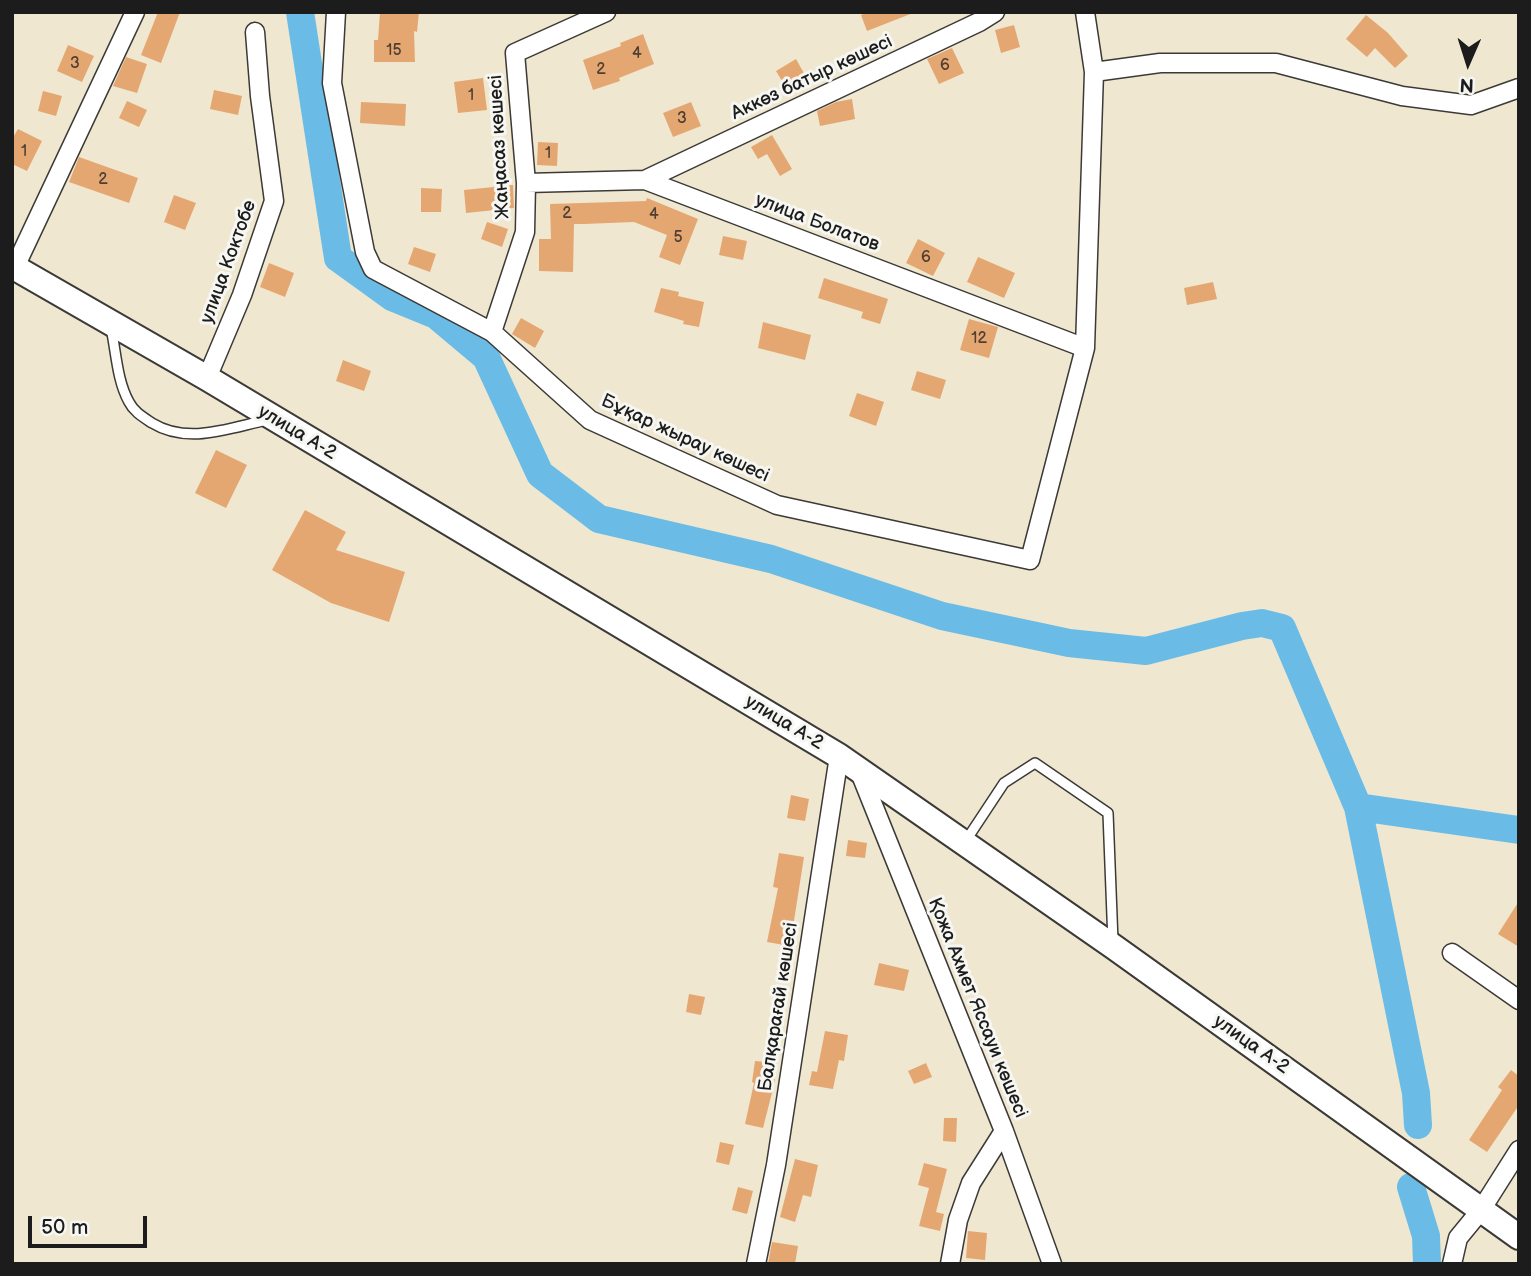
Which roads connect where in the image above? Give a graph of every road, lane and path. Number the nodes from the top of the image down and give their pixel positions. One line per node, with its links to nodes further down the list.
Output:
1 (135, 12): 11 (street)
2 (337, 12): 13 (street, Бұқар жырау көшесі)
3 (606, 12): 10 (street, Жаңасаз көшесі)
4 (996, 12): 9 (street, Аккөз батыр көшесі)
5 (1085, 12): 7 (street)
6 (256, 32): 15 (street, улица Коктобе)
7 (1094, 72): 8 (street); 14 (street)
8 (1519, 88)
9 (645, 180): 10 (street, улица Болатов); 14 (street, улица Болатов)
10 (526, 183): 13 (street, Жаңасаз көшесі)
11 (14, 266): 12 (main road, улица А-2)
12 (110, 324): 15 (main road, улица А-2); 16 (lane)
13 (492, 332): 14 (street, Бұқар жырау көшесі)
14 (1086, 348)
15 (206, 378): 16 (main road, улица А-2)
16 (272, 419): 17 (main road, улица А-2)
17 (849, 763): 18 (main road, улица А-2); 22 (street, Қожа Ахмет Яссауи көшесі); 26 (street, Балқарағай көшесі)
18 (965, 842): 19 (main road, улица А-2); 19 (lane)
19 (1114, 947): 24 (main road, улица А-2)
20 (1452, 953): 21 (street)
21 (1519, 1000)
22 (1004, 1130): 27 (street); 28 (street, Қожа Ахмет Яссауи көшесі)
23 (1519, 1150): 24 (street)
24 (1480, 1210): 25 (main road, улица А-2); 29 (street)
25 (1519, 1237)
26 (756, 1264)
27 (950, 1264)
28 (1052, 1264)
29 (1452, 1264)

